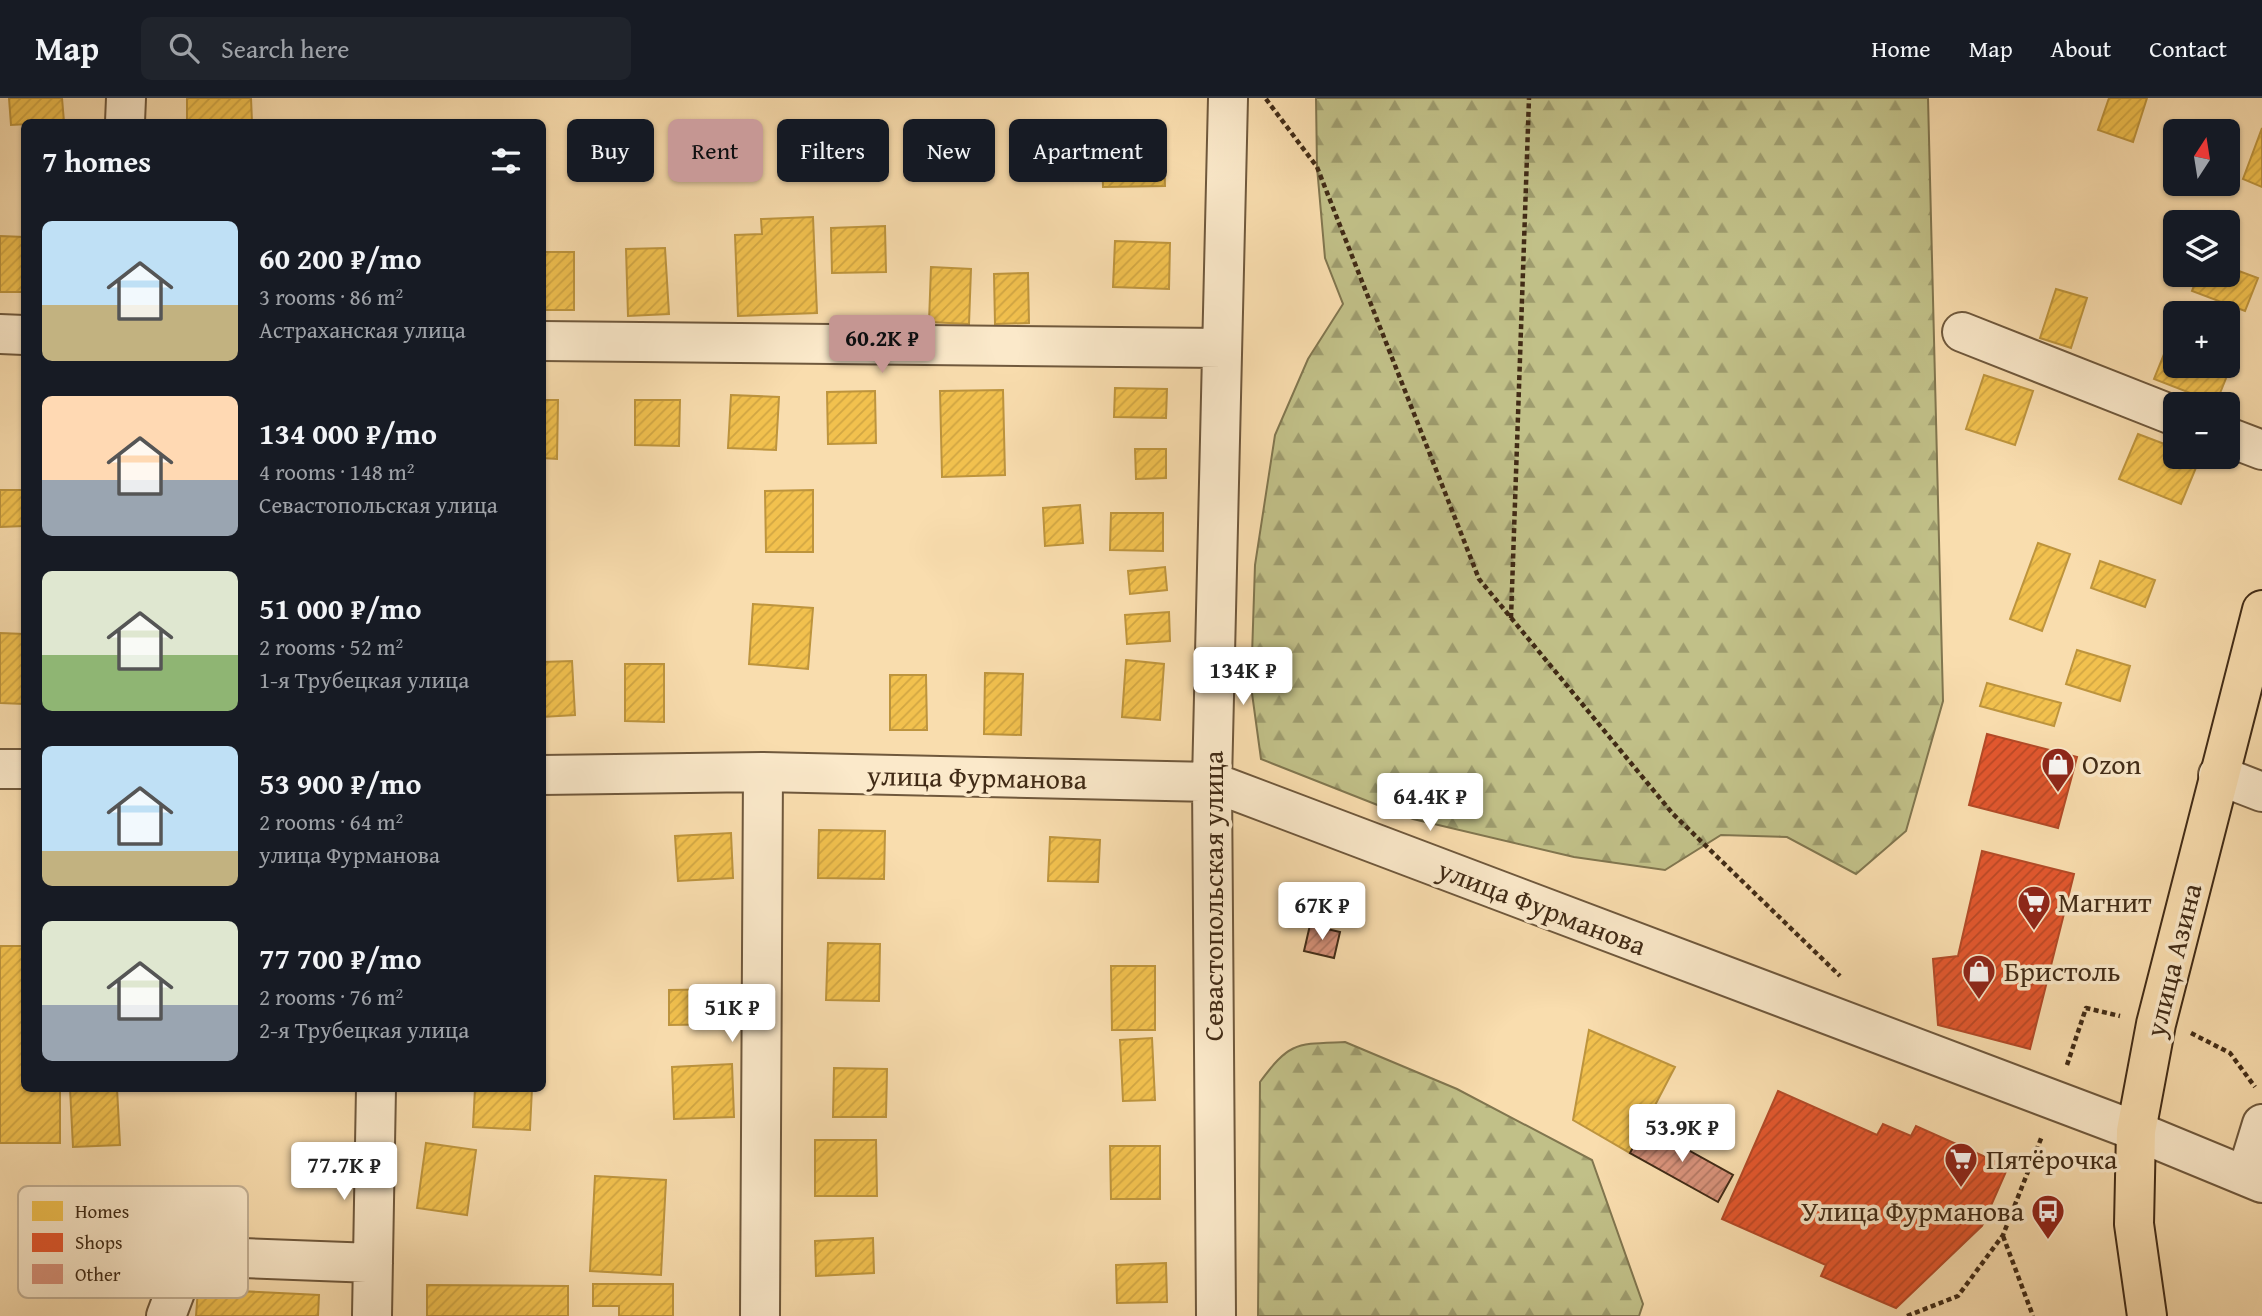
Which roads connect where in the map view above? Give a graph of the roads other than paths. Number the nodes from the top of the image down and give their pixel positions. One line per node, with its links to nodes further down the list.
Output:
1 (126, 98): 3 (street)
2 (1228, 98): 8 (street, Севастопольская улица)
3 (125, 119)
4 (1962, 332): 9 (street)
5 (0, 334): 6 (street)
6 (21, 335)
7 (546, 341): 8 (street)
8 (1222, 348): 18 (street, Севастопольская улица)
9 (2163, 411)
10 (2240, 442): 11 (street)
11 (2262, 450)
12 (2262, 610): 17 (main road, улица Азина)
13 (0, 769): 14 (street)
14 (21, 769)
15 (763, 772): 16 (street, улица Фурманова); 18 (street, улица Фурманова); 29 (street)
16 (546, 775)
17 (2218, 775): 19 (street); 22 (main road, улица Азина)
18 (1212, 782): 22 (street, улица Фурманова); 30 (street, Севастопольская улица)
19 (2262, 792)
20 (376, 1092): 25 (street)
21 (2262, 1124): 23 (street)
22 (2136, 1131): 23 (street, улица Фурманова); 31 (main road, улица Азина)
23 (2254, 1179)
24 (248, 1257): 25 (street)
25 (373, 1262): 28 (street)
26 (173, 1298): 27 (street)
27 (166, 1316)
28 (372, 1316)
29 (760, 1316)
30 (1216, 1316)
31 (2147, 1316)

